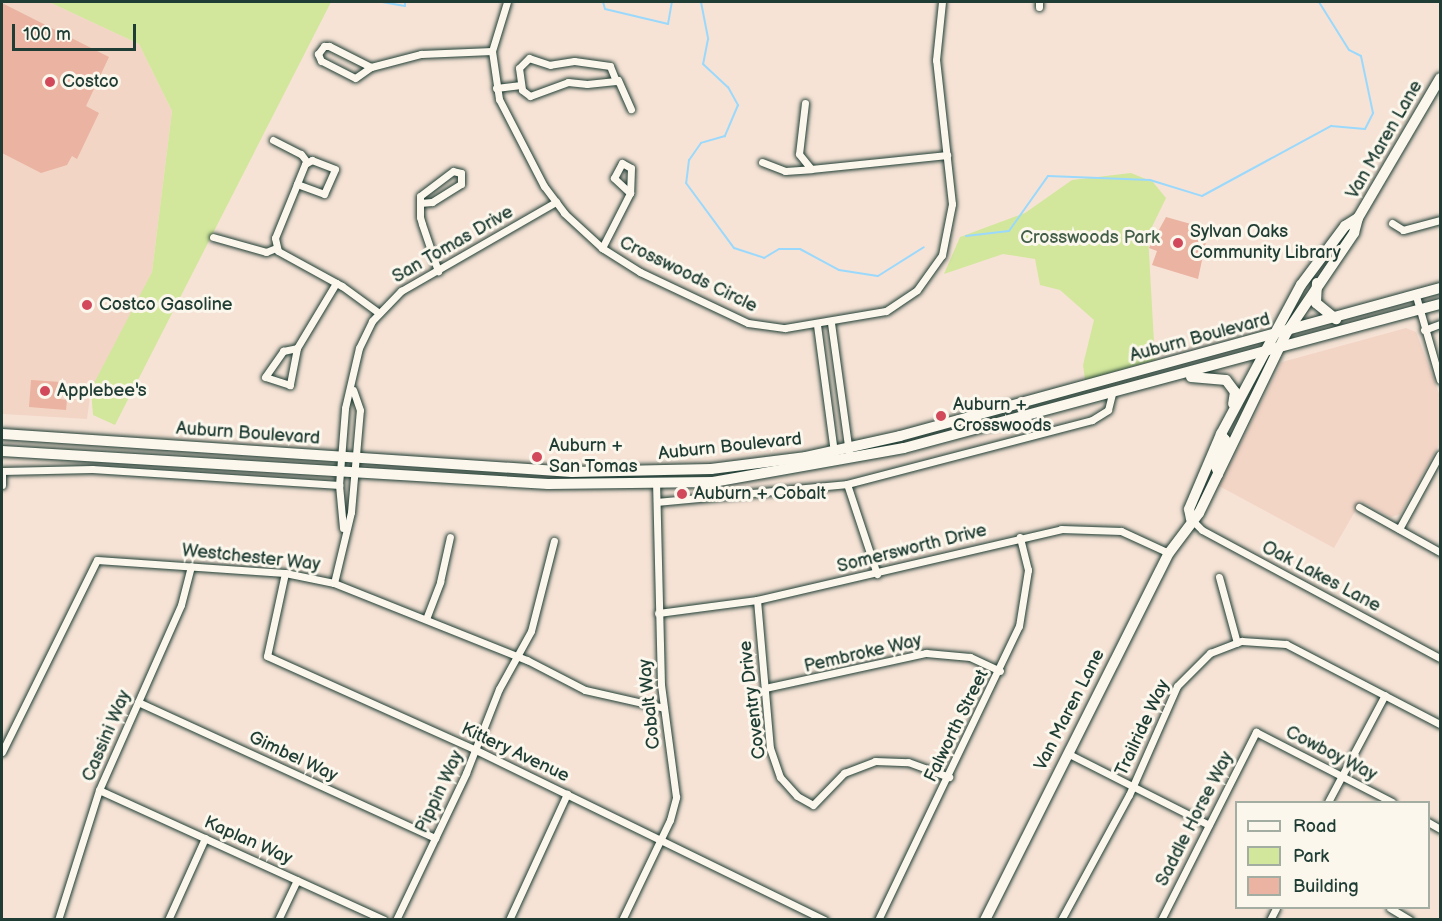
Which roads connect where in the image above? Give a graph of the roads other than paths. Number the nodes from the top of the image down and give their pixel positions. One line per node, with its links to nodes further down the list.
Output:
1 (507, 2): 3 (street, Crosswoods Circle)
2 (942, 2): 12 (street, Crosswoods Circle)
3 (492, 51): 4 (street); 8 (street, Crosswoods Circle)
4 (371, 67): 4 (street)
5 (1440, 78): 20 (main road, Van Maren Lane)
6 (616, 81): 7 (street); 7 (street); 10 (street)
7 (521, 85): 8 (street)
8 (496, 88): 18 (street, Crosswoods Circle)
9 (806, 103): 15 (street)
10 (631, 109)
11 (273, 140): 13 (street)
12 (947, 155): 15 (street); 35 (street, Crosswoods Circle)
13 (307, 162): 16 (street); 16 (street)
14 (762, 162): 15 (street)
15 (811, 169)
16 (297, 184): 24 (street)
17 (630, 193): 25 (street)
18 (555, 202): 25 (street, Crosswoods Circle); 26 (street, San Tomas Drive)
19 (420, 203): 19 (street); 26 (street)
20 (1358, 218): 28 (main road, Van Maren Lane); 40 (main road, Van Maren Lane)
21 (1440, 220): 22 (street)
22 (1392, 223)
23 (213, 237): 24 (street)
24 (276, 248): 27 (street)
25 (602, 248): 37 (street, Crosswoods Circle)
26 (438, 271): 33 (street, San Tomas Drive)
27 (336, 283): 33 (street); 41 (street)
28 (1317, 283): 34 (main road); 39 (main road, Van Maren Lane)
29 (1440, 288): 30 (main road, Auburn Boulevard)
30 (1416, 296): 32 (street); 34 (main road, Auburn Boulevard)
31 (1440, 304): 32 (main road, Auburn Boulevard)
32 (1418, 311): 38 (street); 42 (main road, Auburn Boulevard)
33 (379, 313): 46 (street, San Tomas Drive)
34 (1336, 319): 39 (main road, Auburn Boulevard)
35 (831, 323): 37 (street, Crosswoods Circle); 51 (street)
36 (1440, 324): 38 (street)
37 (817, 325): 52 (street)
38 (1424, 330): 45 (street)
39 (1287, 332): 40 (main road, Auburn Boulevard); 42 (main road, Van Maren Lane)
40 (1275, 334): 43 (main road, Van Maren Lane); 51 (main road, Auburn Boulevard)
41 (297, 348): 41 (street)
42 (1280, 349): 43 (main road, Auburn Boulevard); 63 (main road, Van Maren Lane)
43 (1266, 351): 44 (main road, Auburn Boulevard); 48 (main road, Van Maren Lane)
44 (1179, 376): 47 (main road, Auburn Boulevard); 48 (main road)
45 (1440, 380)
46 (352, 390): 55 (street, San Tomas Drive); 56 (street, San Tomas Drive)
47 (1112, 394): 57 (main road, Auburn Boulevard); 64 (street)
48 (1232, 413): 50 (main road, Van Maren Lane)
49 (2, 434): 55 (main road, Auburn Boulevard)
50 (1221, 434): 63 (street); 70 (main road, Van Maren Lane)
51 (848, 447): 52 (main road, Auburn Boulevard); 57 (street)
52 (834, 450): 58 (street); 62 (main road, Auburn Boulevard)
53 (2, 452): 60 (main road, Auburn Boulevard)
54 (1440, 454): 72 (street)
55 (341, 458): 56 (main road, Auburn Boulevard); 60 (street, San Tomas Drive)
56 (355, 458): 61 (street, San Tomas Drive); 62 (main road, Auburn Boulevard)
57 (850, 460): 58 (main road, Auburn Boulevard)
58 (836, 464): 67 (main road, Auburn Boulevard)
59 (2, 471): 65 (street); 66 (street)
60 (340, 472): 61 (main road, Auburn Boulevard); 66 (street, San Tomas Drive)
61 (353, 472): 67 (main road, Auburn Boulevard); 71 (street, San Tomas Drive)
62 (657, 472): 67 (street, Cobalt Way)
63 (1218, 474): 70 (main road, Van Maren Lane)
64 (847, 484): 68 (street); 80 (street)
65 (2, 485)
66 (339, 485): 71 (street, San Tomas Drive)
67 (656, 486): 68 (street, Cobalt Way)
68 (657, 502): 84 (street, Cobalt Way)
69 (1359, 507): 72 (street)
70 (1191, 519): 77 (main road, Van Maren Lane); 88 (street, Oak Lakes Lane)
71 (343, 528): 82 (street, San Tomas Drive)
72 (1399, 530): 76 (street)
73 (450, 537): 85 (street)
74 (1020, 537): 77 (street, Somersworth Drive); 80 (street, Somersworth Drive); 89 (street, Falworth Street)
75 (554, 541): 87 (street, Pippin Way)
76 (1440, 552)
77 (1169, 553): 98 (main road, Van Maren Lane)
78 (191, 566): 79 (street, Westchester Way); 92 (street, Cassini Way); 97 (street, Westchester Way)
79 (285, 573): 82 (street, Westchester Way); 96 (street, Kittery Avenue)
80 (877, 574): 83 (street, Somersworth Drive)
81 (1219, 577): 86 (street)
82 (334, 583): 85 (street, Westchester Way)
83 (757, 600): 84 (street, Somersworth Drive); 90 (street, Coventry Drive)
84 (658, 613): 93 (street, Cobalt Way)
85 (426, 619): 87 (street, Westchester Way)
86 (1237, 643): 91 (street, Trailride Way); 101 (street, Trailride Way)
87 (518, 657): 93 (street, Westchester Way); 96 (street, Pippin Way)
88 (1440, 658)
89 (1000, 671): 90 (street, Pembroke Way); 100 (street, Falworth Street)
90 (765, 688): 100 (street, Coventry Drive)
91 (1385, 695): 94 (street, Trailride Way); 99 (street)
92 (138, 702): 102 (street, Cassini Way); 108 (street, Gimbel Way)
93 (664, 708): 109 (street, Cobalt Way)
94 (1440, 724)
95 (1256, 732): 99 (street, Cowboy Way); 106 (street, Saddle Horse Way)
96 (476, 750): 103 (street, Kittery Avenue); 108 (street, Pippin Way)
97 (2, 752)
98 (1067, 753): 101 (street); 121 (main road, Van Maren Lane)
99 (1342, 775): 104 (street); 105 (street, Cowboy Way)
100 (949, 777): 120 (street, Falworth Street)
101 (1133, 787): 106 (street); 122 (street, Trailride Way)
102 (99, 790): 107 (street, Kaplan Way); 112 (street, Cassini Way)
103 (567, 794): 109 (street, Kittery Avenue); 117 (street)
104 (1329, 801)
105 (1390, 801)
106 (1209, 825): 123 (street, Saddle Horse Way)
107 (205, 838): 110 (street, Kaplan Way); 113 (street)
108 (435, 838): 116 (street, Pippin Way)
109 (661, 839): 118 (street, Cobalt Way); 119 (street, Kittery Avenue)
110 (297, 880): 114 (street); 115 (street, Kaplan Way)
111 (1392, 909): 124 (street)
112 (58, 920)
113 (168, 920)
114 (278, 920)
115 (384, 920)
116 (396, 920)
117 (509, 920)
118 (622, 920)
119 (825, 920)
120 (878, 920)
121 (985, 920)
122 (1061, 920)
123 (1161, 920)
124 (1410, 920)

